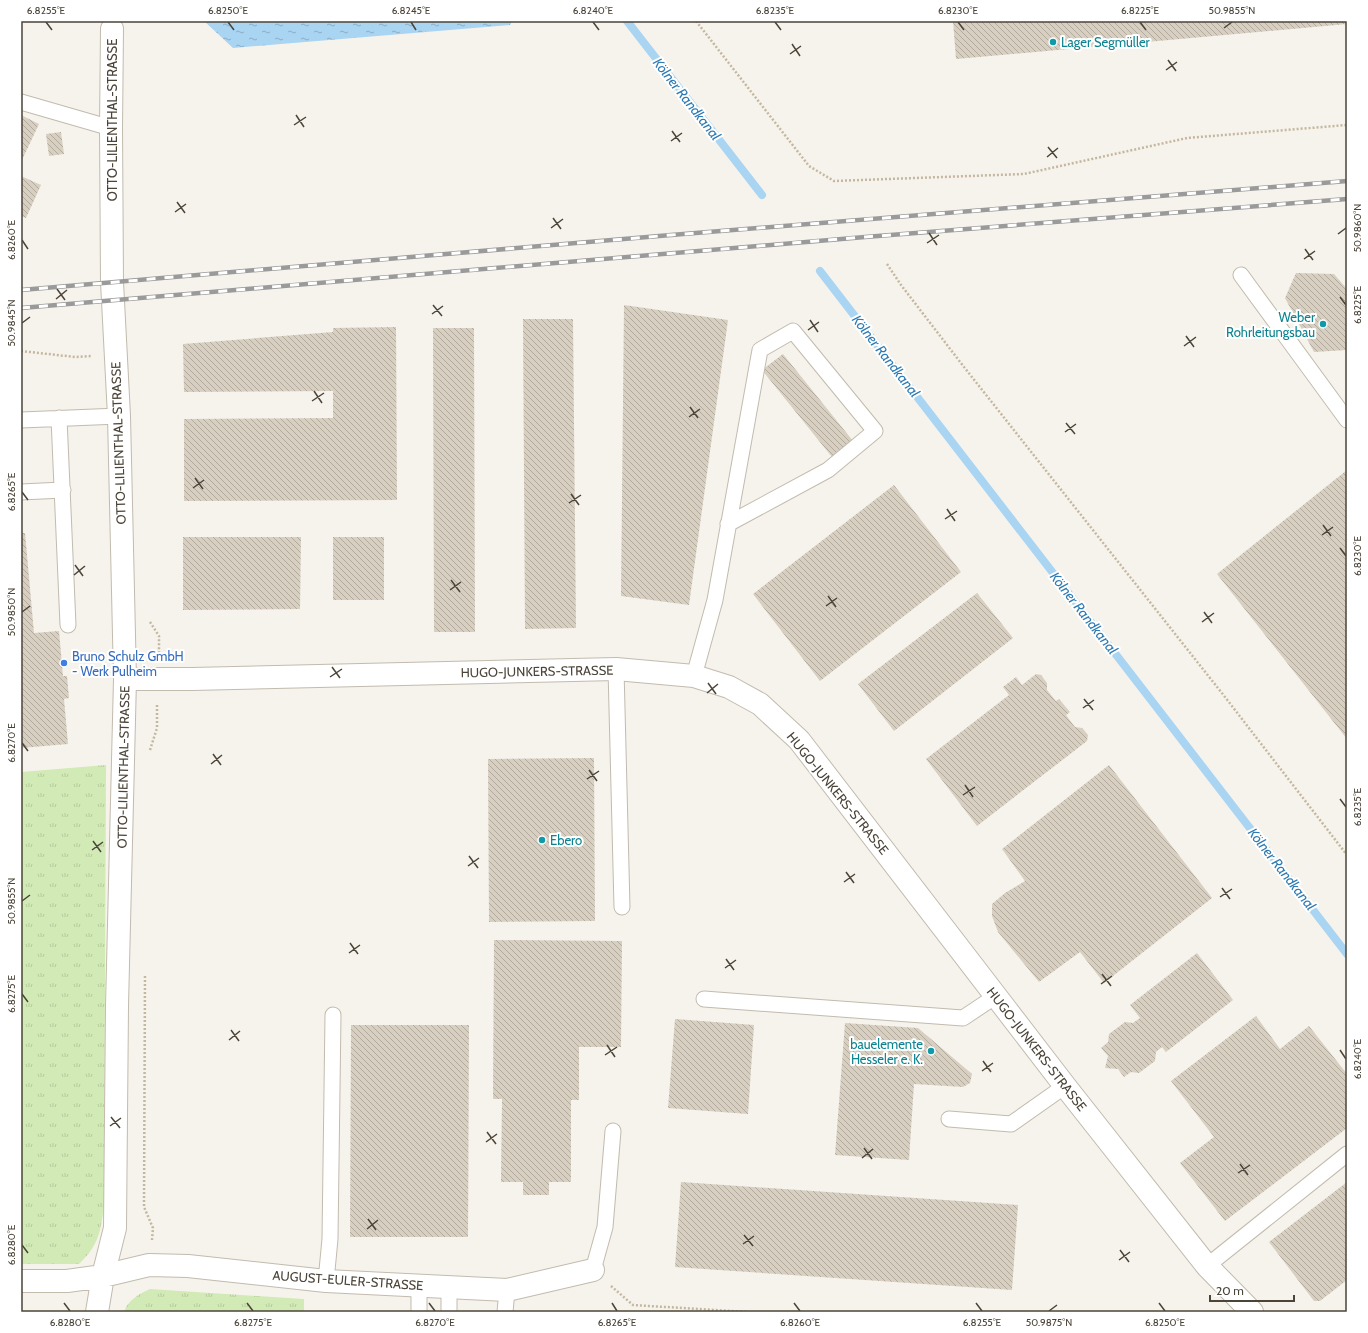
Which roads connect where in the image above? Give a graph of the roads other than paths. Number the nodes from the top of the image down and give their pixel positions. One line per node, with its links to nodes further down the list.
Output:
1 (115, 25): 3 (street, OTTO-LILIENTHAL-STRASSE)
2 (21, 102): 3 (lane)
3 (111, 128): 5 (street, OTTO-LILIENTHAL-STRASSE)
4 (1241, 275): 8 (lane)
5 (118, 416): 6 (lane); 15 (street, OTTO-LILIENTHAL-STRASSE)
6 (59, 418): 7 (lane); 9 (lane)
7 (21, 420)
8 (1347, 420)
9 (62, 490): 10 (lane); 12 (lane)
10 (21, 492)
11 (728, 524): 11 (lane); 14 (lane)
12 (68, 625)
13 (616, 668): 14 (street, HUGO-JUNKERS-STRASSE); 15 (street, HUGO-JUNKERS-STRASSE); 16 (lane)
14 (694, 676): 17 (street, HUGO-JUNKERS-STRASSE)
15 (125, 679): 26 (street, OTTO-LILIENTHAL-STRASSE)
16 (622, 907)
17 (996, 996): 18 (lane); 20 (street, HUGO-JUNKERS-STRASSE)
18 (704, 999)
19 (332, 1015): 28 (lane)
20 (1065, 1086): 21 (lane); 24 (street, HUGO-JUNKERS-STRASSE)
21 (948, 1118)
22 (613, 1131): 25 (lane)
23 (1347, 1154): 24 (lane)
24 (1207, 1266): 36 (street, HUGO-JUNKERS-STRASSE)
25 (593, 1270): 31 (street, AUGUST-EULER-STRASSE)
26 (103, 1276): 27 (street, AUGUST-EULER-STRASSE); 28 (street, AUGUST-EULER-STRASSE); 32 (street, OTTO-LILIENTHAL-STRASSE)
27 (21, 1281)
28 (326, 1281): 29 (street, AUGUST-EULER-STRASSE)
29 (420, 1286): 30 (street, AUGUST-EULER-STRASSE); 33 (lane)
30 (449, 1287): 31 (street, AUGUST-EULER-STRASSE); 34 (lane)
31 (506, 1290): 35 (lane)
32 (97, 1312)
33 (419, 1312)
34 (449, 1312)
35 (505, 1312)
36 (1252, 1312)

